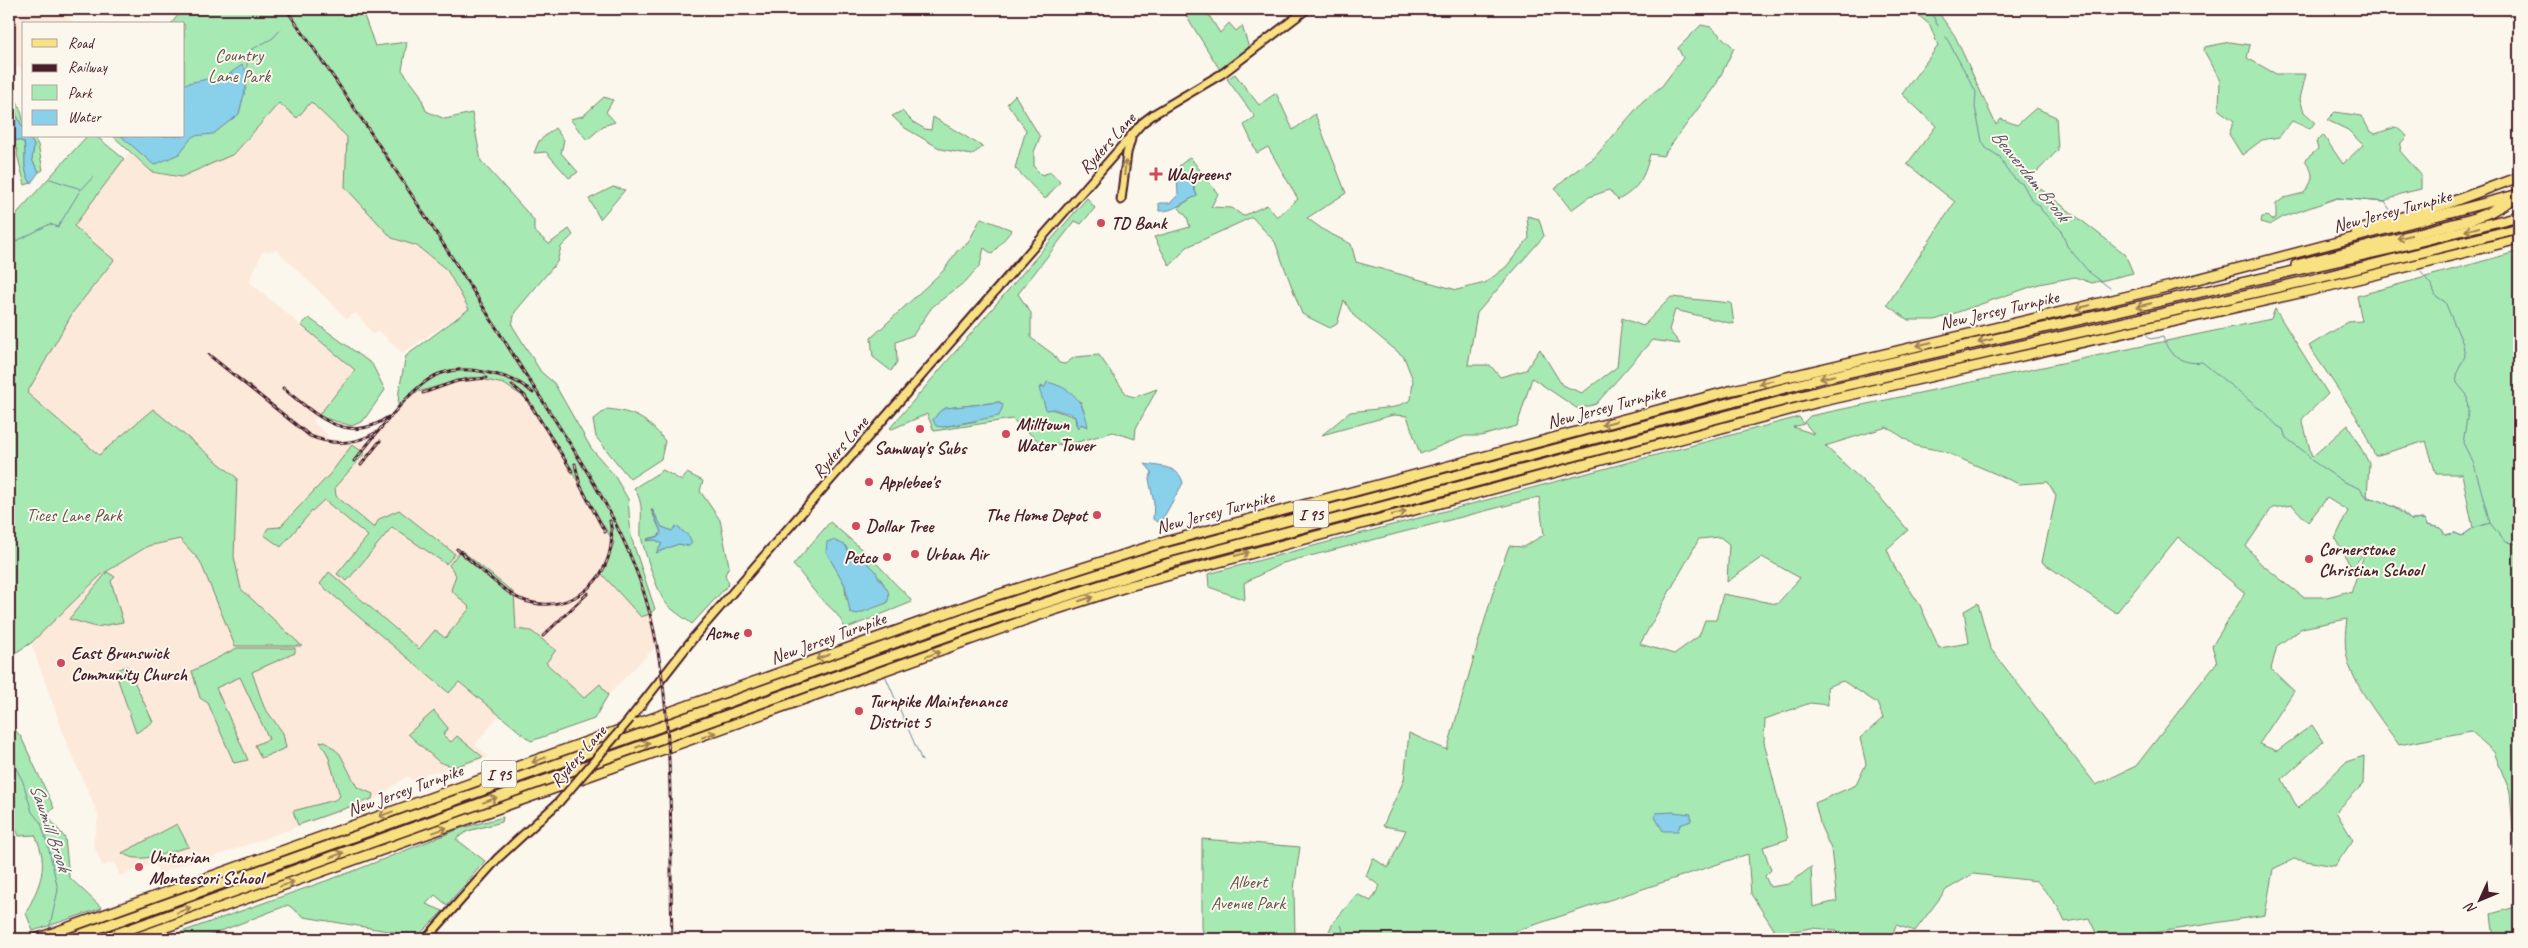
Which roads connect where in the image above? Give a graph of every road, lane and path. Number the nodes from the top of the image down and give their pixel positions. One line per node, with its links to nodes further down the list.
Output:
1 (1307, 9): 2 (main road, Ryders Lane)
2 (1132, 136): 5 (main road, one-way to 2); 15 (main road, Ryders Lane, bridge)
3 (2519, 176): 9 (highway)
4 (2519, 194): 9 (highway, New Jersey Turnpike / I 95); 10 (highway, one-way to 10)
5 (1121, 200)
6 (2519, 216): 10 (highway, New Jersey Turnpike / I 95, one-way to 10)
7 (2519, 228): 13 (highway, I 95, one-way to 7)
8 (2519, 238): 14 (highway, I 95, one-way to 8)
9 (2171, 286): 11 (highway, New Jersey Turnpike / I 95, one-way to 11)
10 (2174, 298): 12 (highway, New Jersey Turnpike / I 95, one-way to 12)
11 (40, 938)
12 (68, 939)
13 (102, 939)
14 (133, 939)
15 (426, 939)

